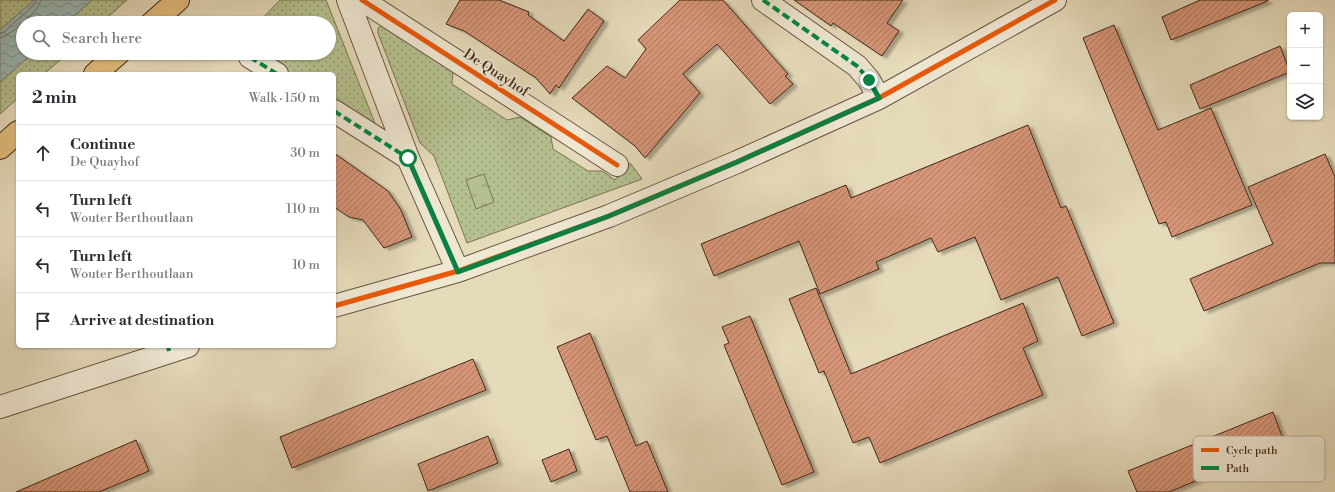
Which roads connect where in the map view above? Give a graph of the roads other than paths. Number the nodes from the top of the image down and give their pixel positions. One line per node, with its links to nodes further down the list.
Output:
1 (178, 0): 6 (main road)
2 (348, 0): 15 (street)
3 (362, 0): 16 (street, De Quayhof)
4 (763, 0): 11 (street)
5 (1055, 0): 11 (street)
6 (160, 16)
7 (111, 60): 9 (main road)
8 (255, 60): 10 (street)
9 (97, 72)
10 (274, 72)
11 (879, 98): 17 (street)
12 (336, 112): 15 (street)
13 (16, 134): 14 (main road)
14 (0, 148)
15 (408, 158): 17 (street)
16 (617, 165)
17 (458, 272): 18 (street)
18 (336, 305)
19 (175, 348): 20 (street)
20 (0, 407)

